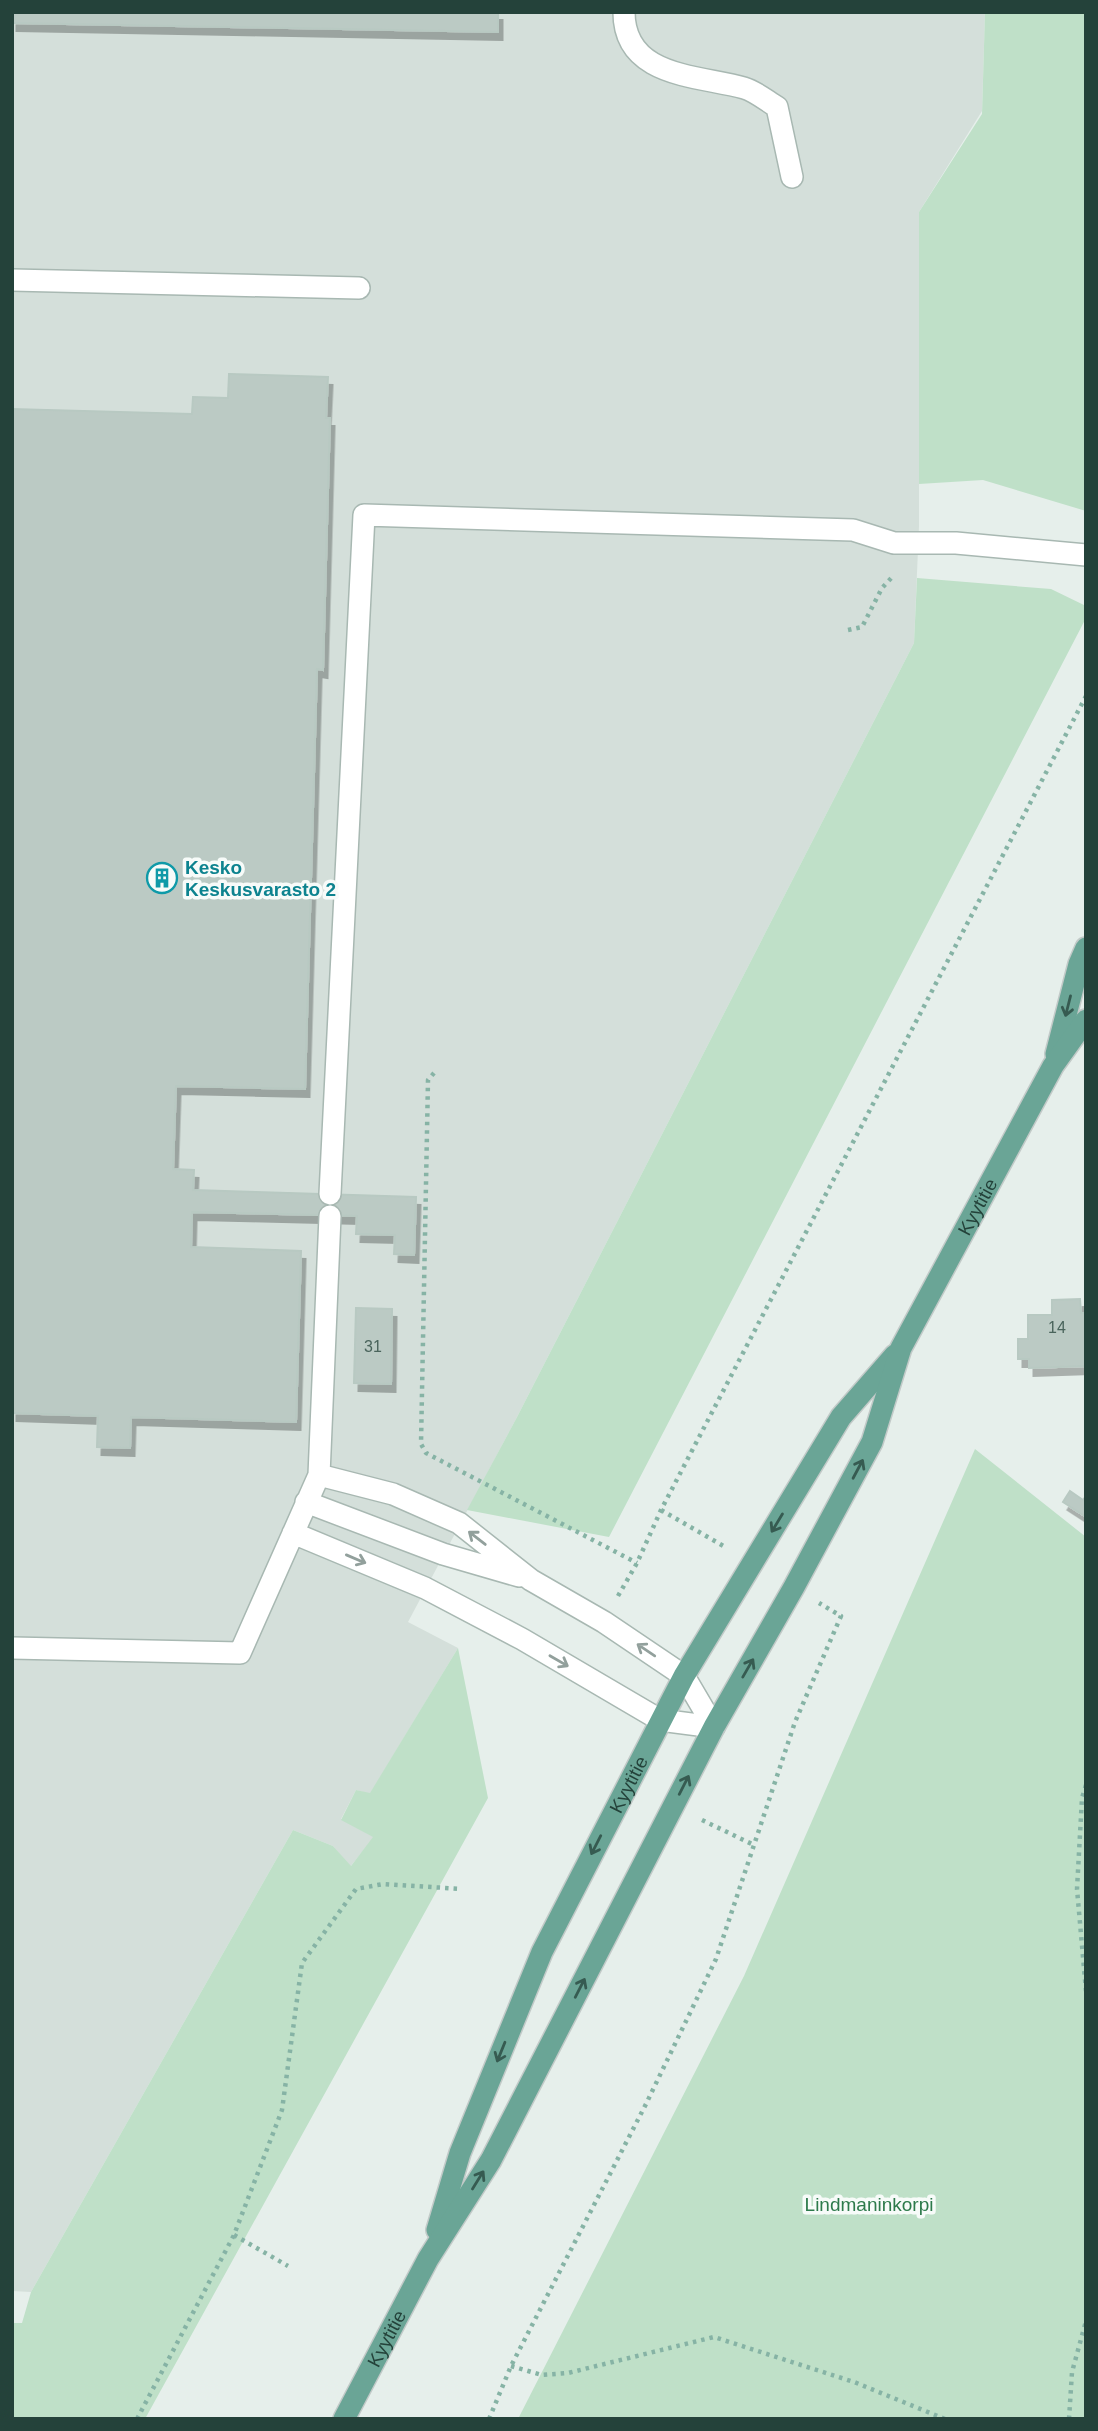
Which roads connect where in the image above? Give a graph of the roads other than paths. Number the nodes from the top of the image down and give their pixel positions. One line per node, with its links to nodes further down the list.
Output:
1 (624, 12): 2 (lane)
2 (792, 177)
3 (12, 280): 4 (lane)
4 (359, 288)
5 (1086, 555): 10 (lane)
6 (1086, 948): 8 (main road, Kyytitie, one-way to 8)
7 (1086, 1020): 8 (main road, Kyytitie)
8 (1053, 1066): 9 (main road, Kyytitie)
9 (901, 1348): 15 (main road, Kyytitie, one-way to 15); 17 (main road, Kyytitie, one-way to 9)
10 (318, 1475): 11 (lane); 13 (lane, one-way to 10)
11 (306, 1502): 12 (lane); 13 (lane)
12 (293, 1533): 14 (lane); 16 (lane, one-way to 16)
13 (531, 1580): 15 (lane, one-way to 13)
14 (12, 1648)
15 (684, 1676): 16 (main road, Kyytitie); 17 (lane)
16 (660, 1720): 17 (lane); 18 (main road, Kyytitie, one-way to 18)
17 (714, 1727): 18 (main road, Kyytitie, one-way to 17)
18 (428, 2259): 19 (main road, Kyytitie)
19 (344, 2419)

